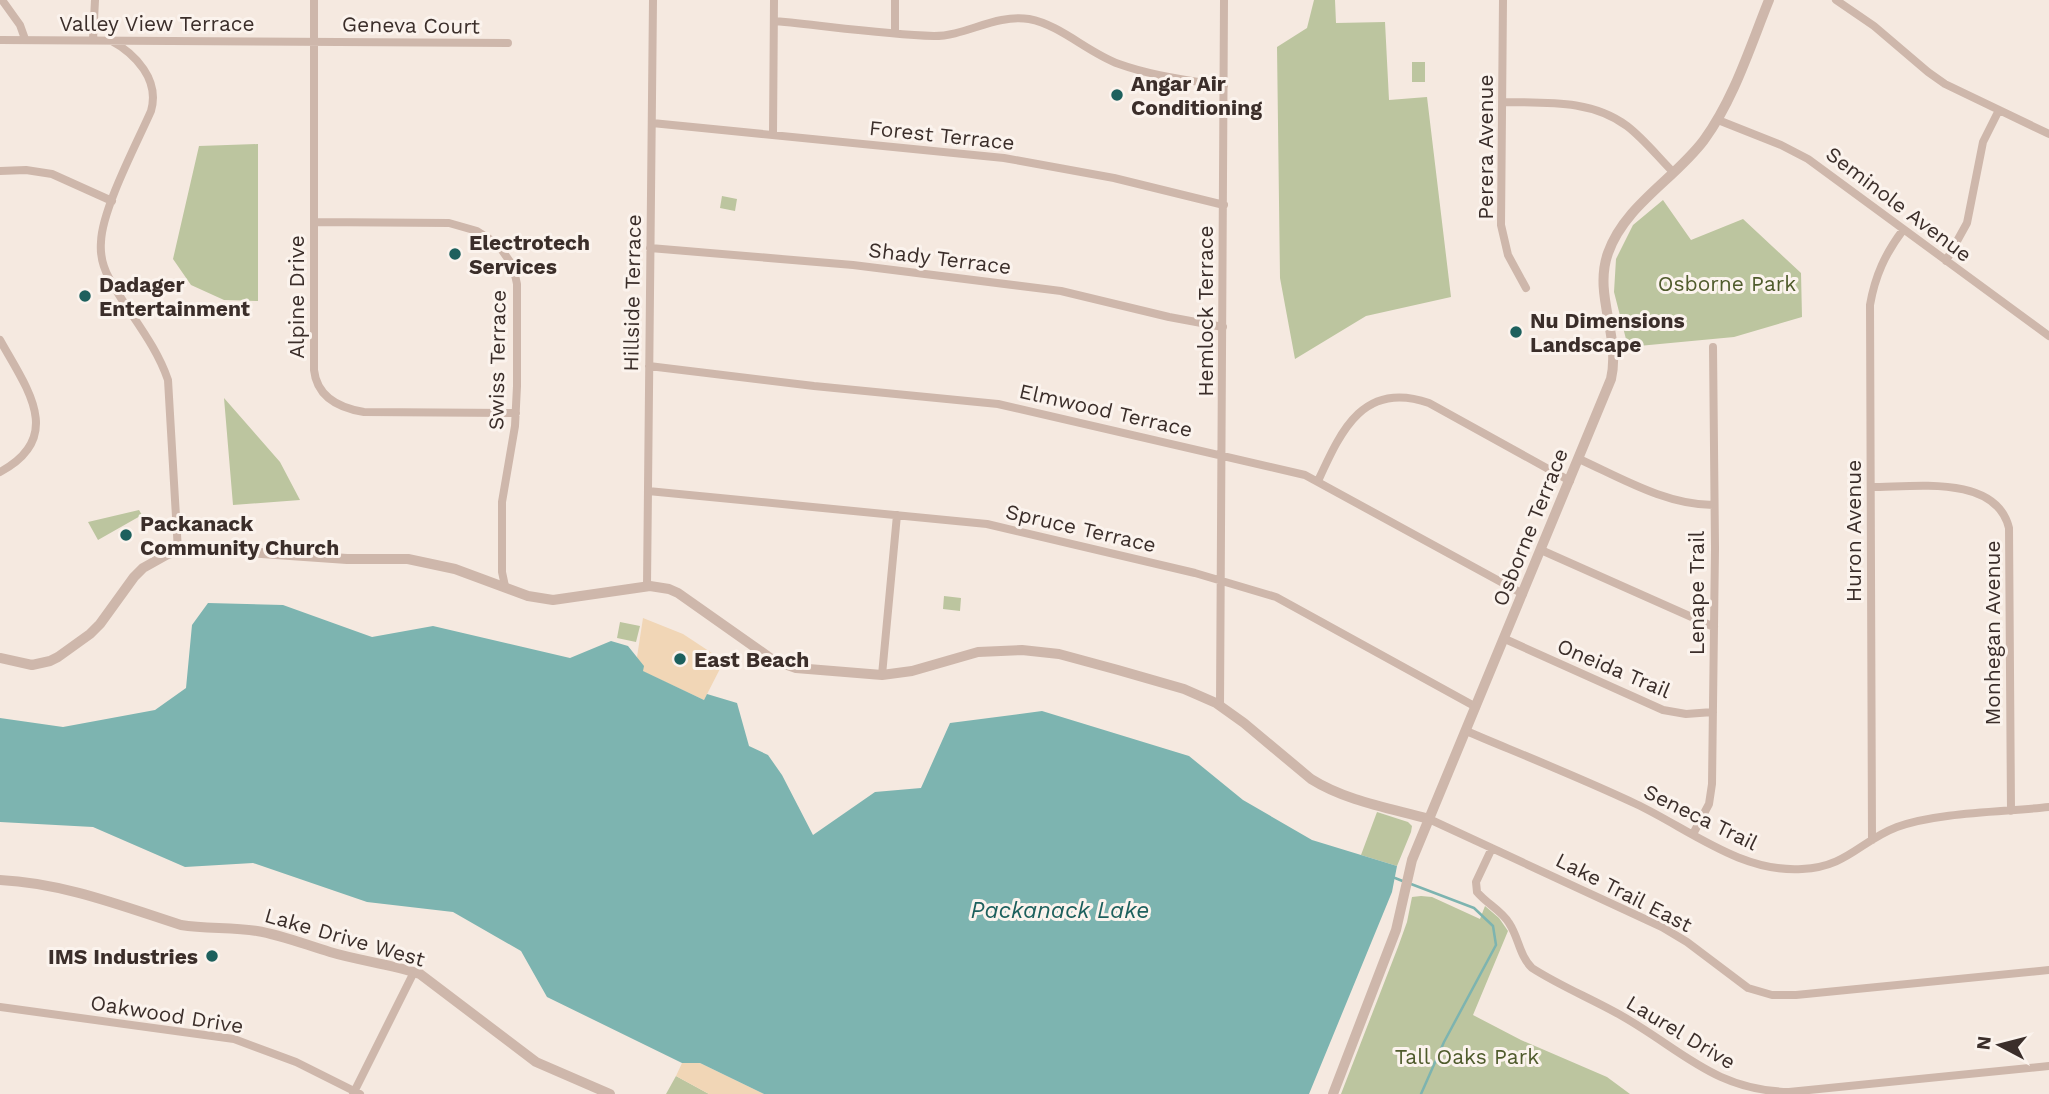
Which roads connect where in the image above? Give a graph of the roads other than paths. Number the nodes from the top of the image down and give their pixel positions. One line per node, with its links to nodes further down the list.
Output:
1 (2, 0): 13 (street)
2 (95, 0): 15 (street)
3 (314, 0): 17 (street, Alpine Drive)
4 (653, 0): 23 (street, Hillside Terrace)
5 (774, 0): 11 (street)
6 (895, 0): 12 (street)
7 (1224, 0): 19 (street, Hemlock Terrace)
8 (1503, 0): 20 (street, Perera Avenue)
9 (1769, 0): 22 (street, Osborne Terrace)
10 (1836, 0): 21 (street)
11 (775, 21): 12 (street); 24 (street)
12 (895, 33): 19 (street)
13 (25, 39): 14 (street, Valley View Terrace); 15 (street, Valley View Terrace)
14 (0, 40)
15 (93, 40): 16 (street, Valley View Terrace)
16 (110, 40): 17 (street, Valley View Terrace); 28 (street)
17 (314, 41): 18 (street, Geneva Court); 30 (street, Alpine Drive)
18 (508, 43)
19 (1224, 86): 29 (street, Hemlock Terrace)
20 (1502, 102): 27 (street); 34 (street, Perera Avenue)
21 (1999, 110): 25 (street); 33 (street)
22 (1718, 120): 27 (street, Osborne Terrace); 31 (street, Seminole Avenue)
23 (652, 123): 24 (street, Forest Terrace); 32 (street, Hillside Terrace)
24 (773, 134): 29 (street, Forest Terrace)
25 (2049, 134)
26 (0, 171): 28 (street)
27 (1673, 172): 42 (street, Osborne Terrace)
28 (112, 201): 51 (street)
29 (1224, 205): 35 (street, Hemlock Terrace)
30 (314, 222): 40 (street, Swiss Terrace); 40 (street, Alpine Drive)
31 (1903, 230): 33 (street, Seminole Avenue); 46 (street, Huron Avenue)
32 (650, 248): 35 (street, Shady Terrace); 39 (street, Hillside Terrace)
33 (1946, 261): 36 (street, Seminole Avenue)
34 (1526, 288)
35 (1223, 327): 41 (street, Hemlock Terrace)
36 (2049, 336)
37 (0, 340): 43 (street)
38 (1713, 347): 48 (street, Lenape Trail)
39 (649, 366): 41 (street, Elmwood Terrace); 47 (street, Hillside Terrace)
40 (516, 413): 53 (street, Swiss Terrace)
41 (1222, 455): 44 (street, Elmwood Terrace); 52 (street, Hemlock Terrace)
42 (1579, 459): 45 (street, Osborne Terrace); 48 (street)
43 (0, 472)
44 (1318, 481): 45 (street); 55 (street, Elmwood Terrace)
45 (1570, 481): 50 (street, Osborne Terrace)
46 (1871, 486): 65 (street, Monhegan Avenue); 68 (street, Huron Avenue)
47 (648, 491): 49 (street, Spruce Terrace); 54 (street, Hillside Terrace)
48 (1713, 505): 56 (street, Lenape Trail)
49 (897, 515): 52 (street, Spruce Terrace); 59 (street)
50 (1541, 550): 55 (street, Osborne Terrace); 56 (street)
51 (178, 551): 53 (street); 58 (street)
52 (1220, 579): 60 (street, Hemlock Terrace); 61 (street, Spruce Terrace)
53 (505, 586): 54 (street)
54 (647, 586): 59 (street)
55 (1523, 594): 57 (street, Osborne Terrace)
56 (1714, 627): 62 (street, Lenape Trail)
57 (1505, 639): 61 (street, Osborne Terrace); 62 (street, Oneida Trail)
58 (0, 658)
59 (882, 675): 60 (street)
60 (1220, 706): 66 (street)
61 (1476, 707): 63 (street, Osborne Terrace)
62 (1713, 712): 67 (street, Lenape Trail)
63 (1466, 731): 66 (street, Osborne Terrace); 67 (street, Seneca Trail)
64 (2049, 807): 65 (street, Seneca Trail)
65 (2011, 811): 68 (street, Seneca Trail)
66 (1429, 819): 69 (street, Lake Trail East); 78 (street, Osborne Terrace)
67 (1693, 834): 68 (street, Seneca Trail)
68 (1872, 840)
69 (1492, 848): 71 (street, Lake Trail East); 75 (street, Laurel Drive)
70 (0, 880): 72 (street, Lake Drive West)
71 (2049, 970)
72 (414, 972): 76 (street); 77 (street, Lake Drive West)
73 (0, 1007): 76 (street, Oakwood Drive)
74 (2049, 1066): 75 (street, Laurel Drive)
75 (1749, 1090)
76 (356, 1093)
77 (610, 1094)
78 (1333, 1094)

